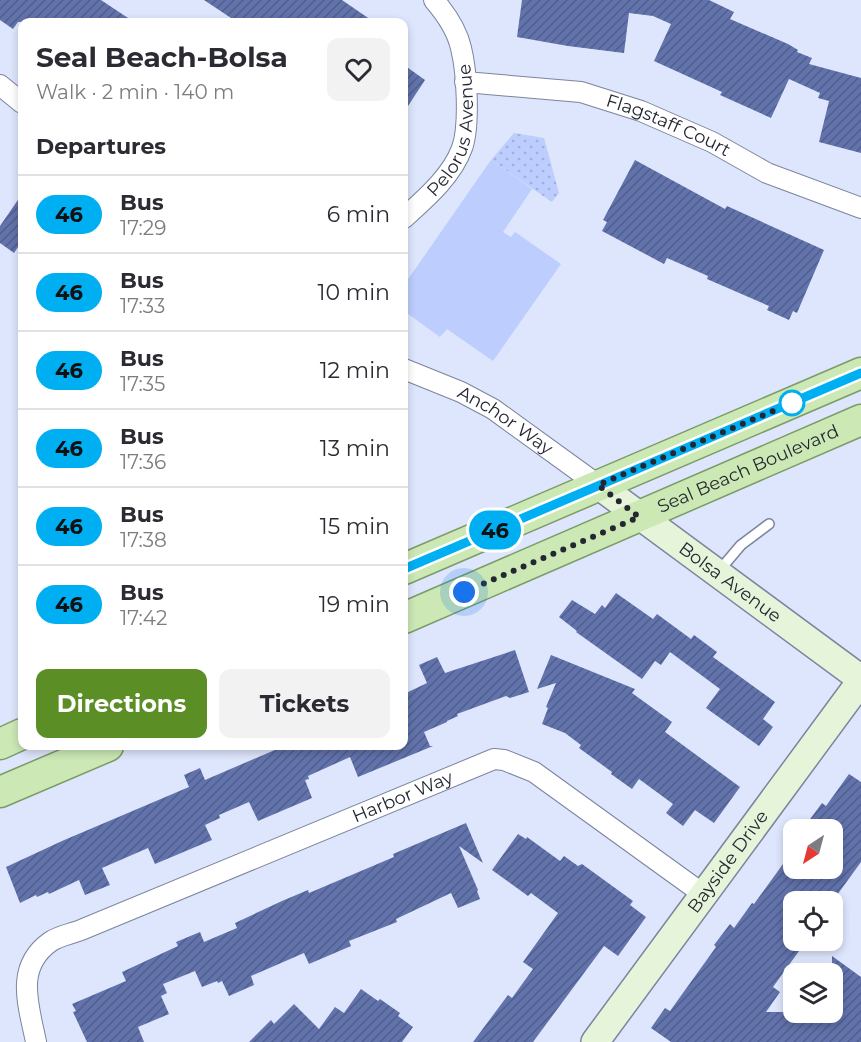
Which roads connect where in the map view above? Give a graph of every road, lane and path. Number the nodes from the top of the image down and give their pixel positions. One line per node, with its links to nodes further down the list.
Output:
1 (434, 0): 2 (street, Pelorus Avenue)
2 (465, 82): 5 (street, Flagstaff Court); 6 (street, Pelorus Avenue)
3 (0, 85): 4 (street)
4 (18, 100)
5 (861, 208)
6 (408, 215)
7 (408, 371): 10 (street, Anchor Way)
8 (861, 373): 10 (main road)
9 (861, 420): 11 (main road, Seal Beach Boulevard)
10 (598, 485): 11 (street, Bolsa Avenue); 13 (main road)
11 (639, 517): 14 (street, Bolsa Avenue); 15 (main road, Seal Beach Boulevard)
12 (769, 524): 14 (lane)
13 (408, 567)
14 (717, 574): 16 (street, Bolsa Avenue)
15 (408, 616)
16 (861, 680): 21 (street, Bayside Drive)
17 (18, 736): 18 (main road)
18 (0, 744)
19 (99, 750): 20 (main road)
20 (0, 792)
21 (703, 894): 22 (street, Harbor Way); 23 (street, Bayside Drive)
22 (36, 1042)
23 (595, 1042)

